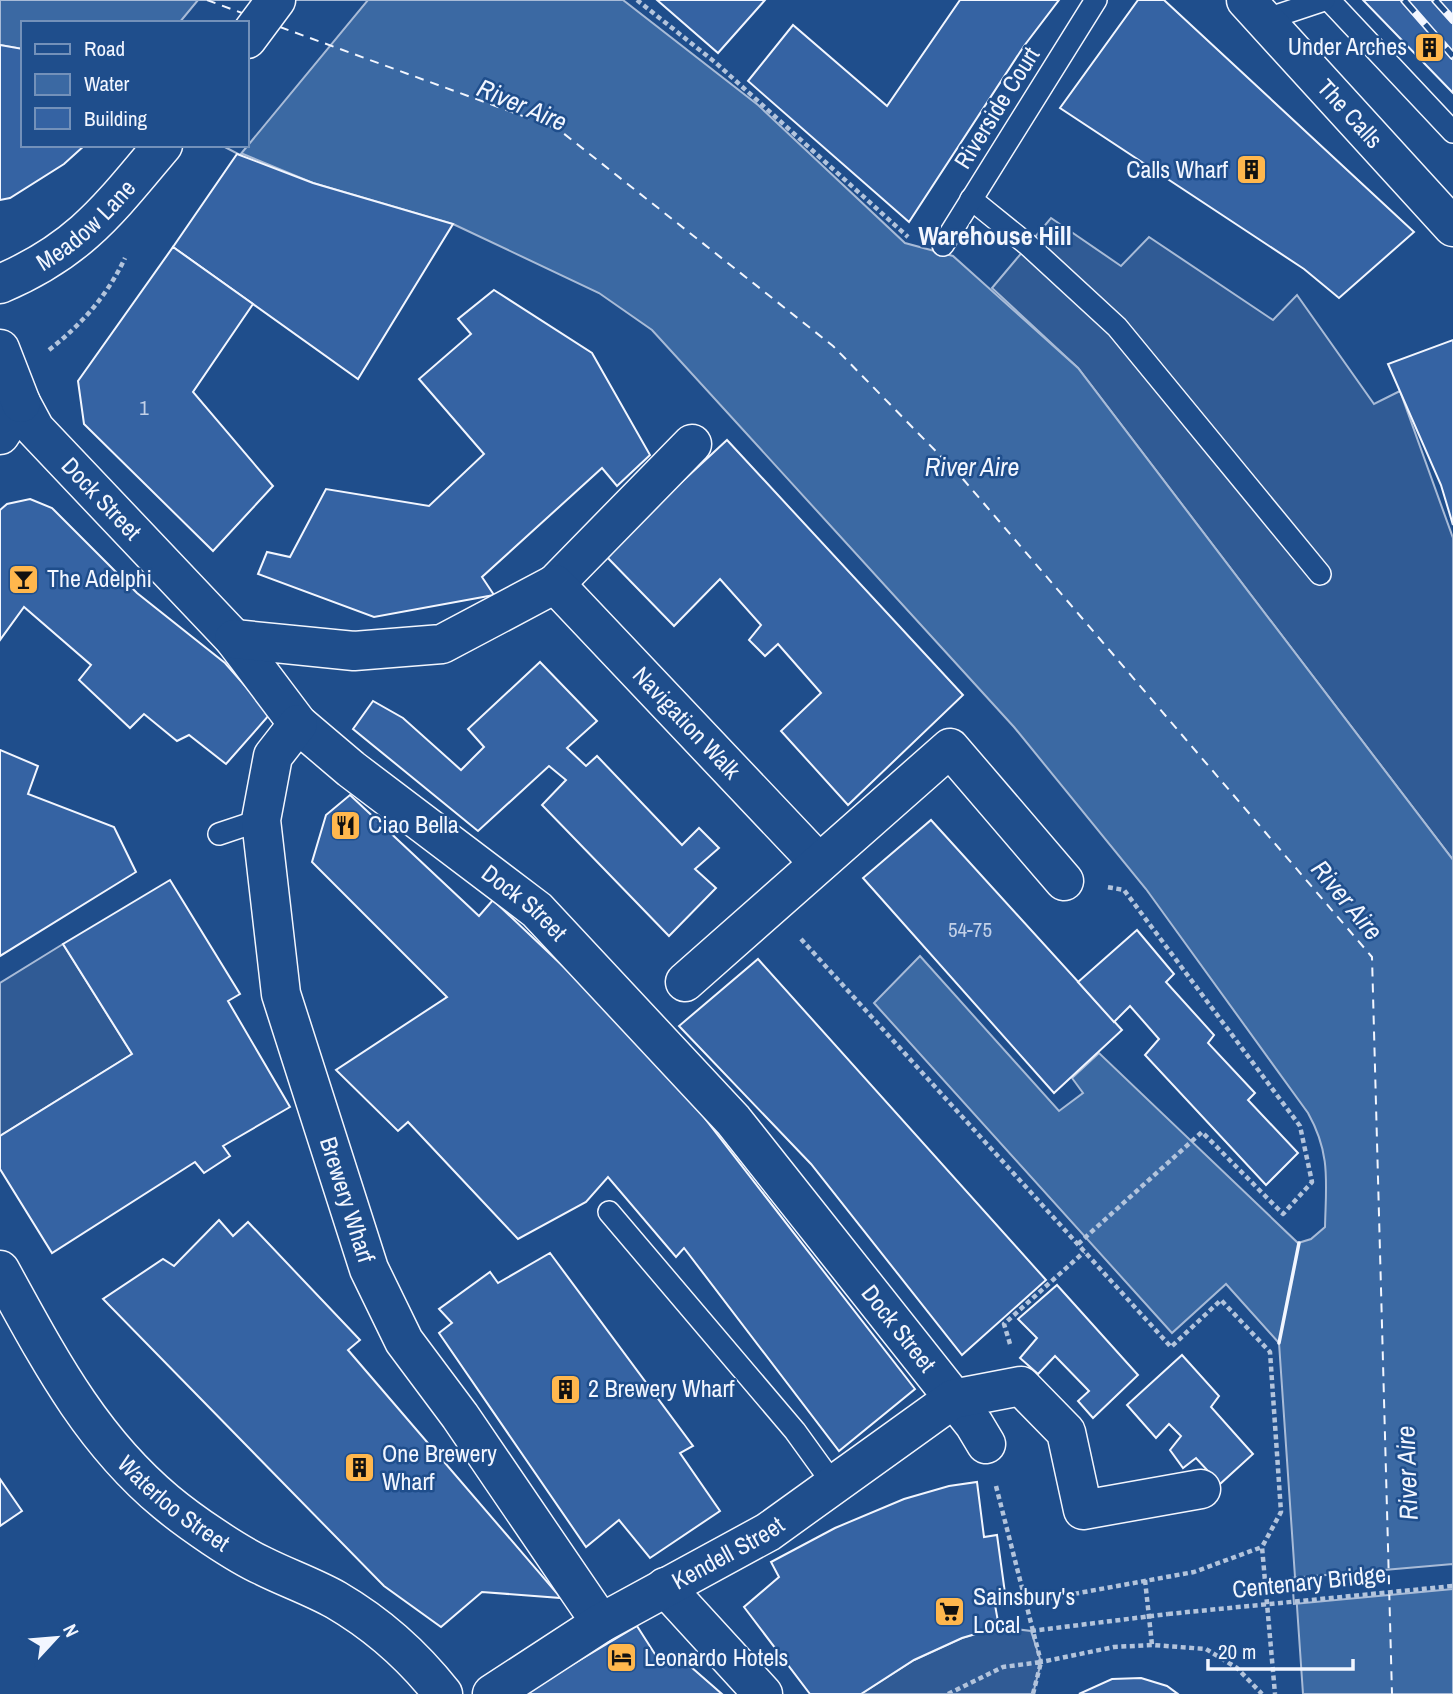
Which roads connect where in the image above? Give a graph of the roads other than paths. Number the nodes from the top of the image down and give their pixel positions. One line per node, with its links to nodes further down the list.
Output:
1 (276, 0): 5 (street)
2 (1096, 0): 8 (lane, Riverside Court)
3 (1327, 0): 4 (lane); 6 (lane)
4 (1257, 10): 9 (street, The Calls)
5 (248, 38)
6 (1453, 132)
7 (162, 147): 11 (street, Meadow Lane)
8 (971, 198): 10 (lane, Riverside Court); 16 (lane)
9 (1453, 227)
10 (943, 245)
11 (0, 284)
12 (0, 349): 13 (street, Dock Street)
13 (21, 403): 14 (street); 18 (street, Dock Street)
14 (0, 435)
15 (692, 444): 17 (street)
16 (1320, 574)
17 (555, 584): 18 (street); 22 (street, Navigation Walk)
18 (233, 639): 19 (street, Dock Street)
19 (298, 724): 20 (street, Brewery Wharf); 27 (street, Dock Street)
20 (261, 820): 21 (lane); 32 (street, Brewery Wharf)
21 (219, 834)
22 (819, 863): 23 (street); 24 (street)
23 (1064, 880)
24 (685, 982)
25 (609, 1212): 29 (lane)
26 (0, 1270): 33 (street, Waterloo Street)
27 (953, 1399): 28 (street, Dock Street); 29 (street, Kendell Street); 30 (street)
28 (986, 1444)
29 (834, 1485): 31 (street, Kendell Street)
30 (1201, 1489)
31 (665, 1587): 32 (street, Kendell Street); 35 (street)
32 (601, 1623): 34 (street, Kendell Street)
33 (443, 1694)
34 (492, 1694)
35 (763, 1694)

